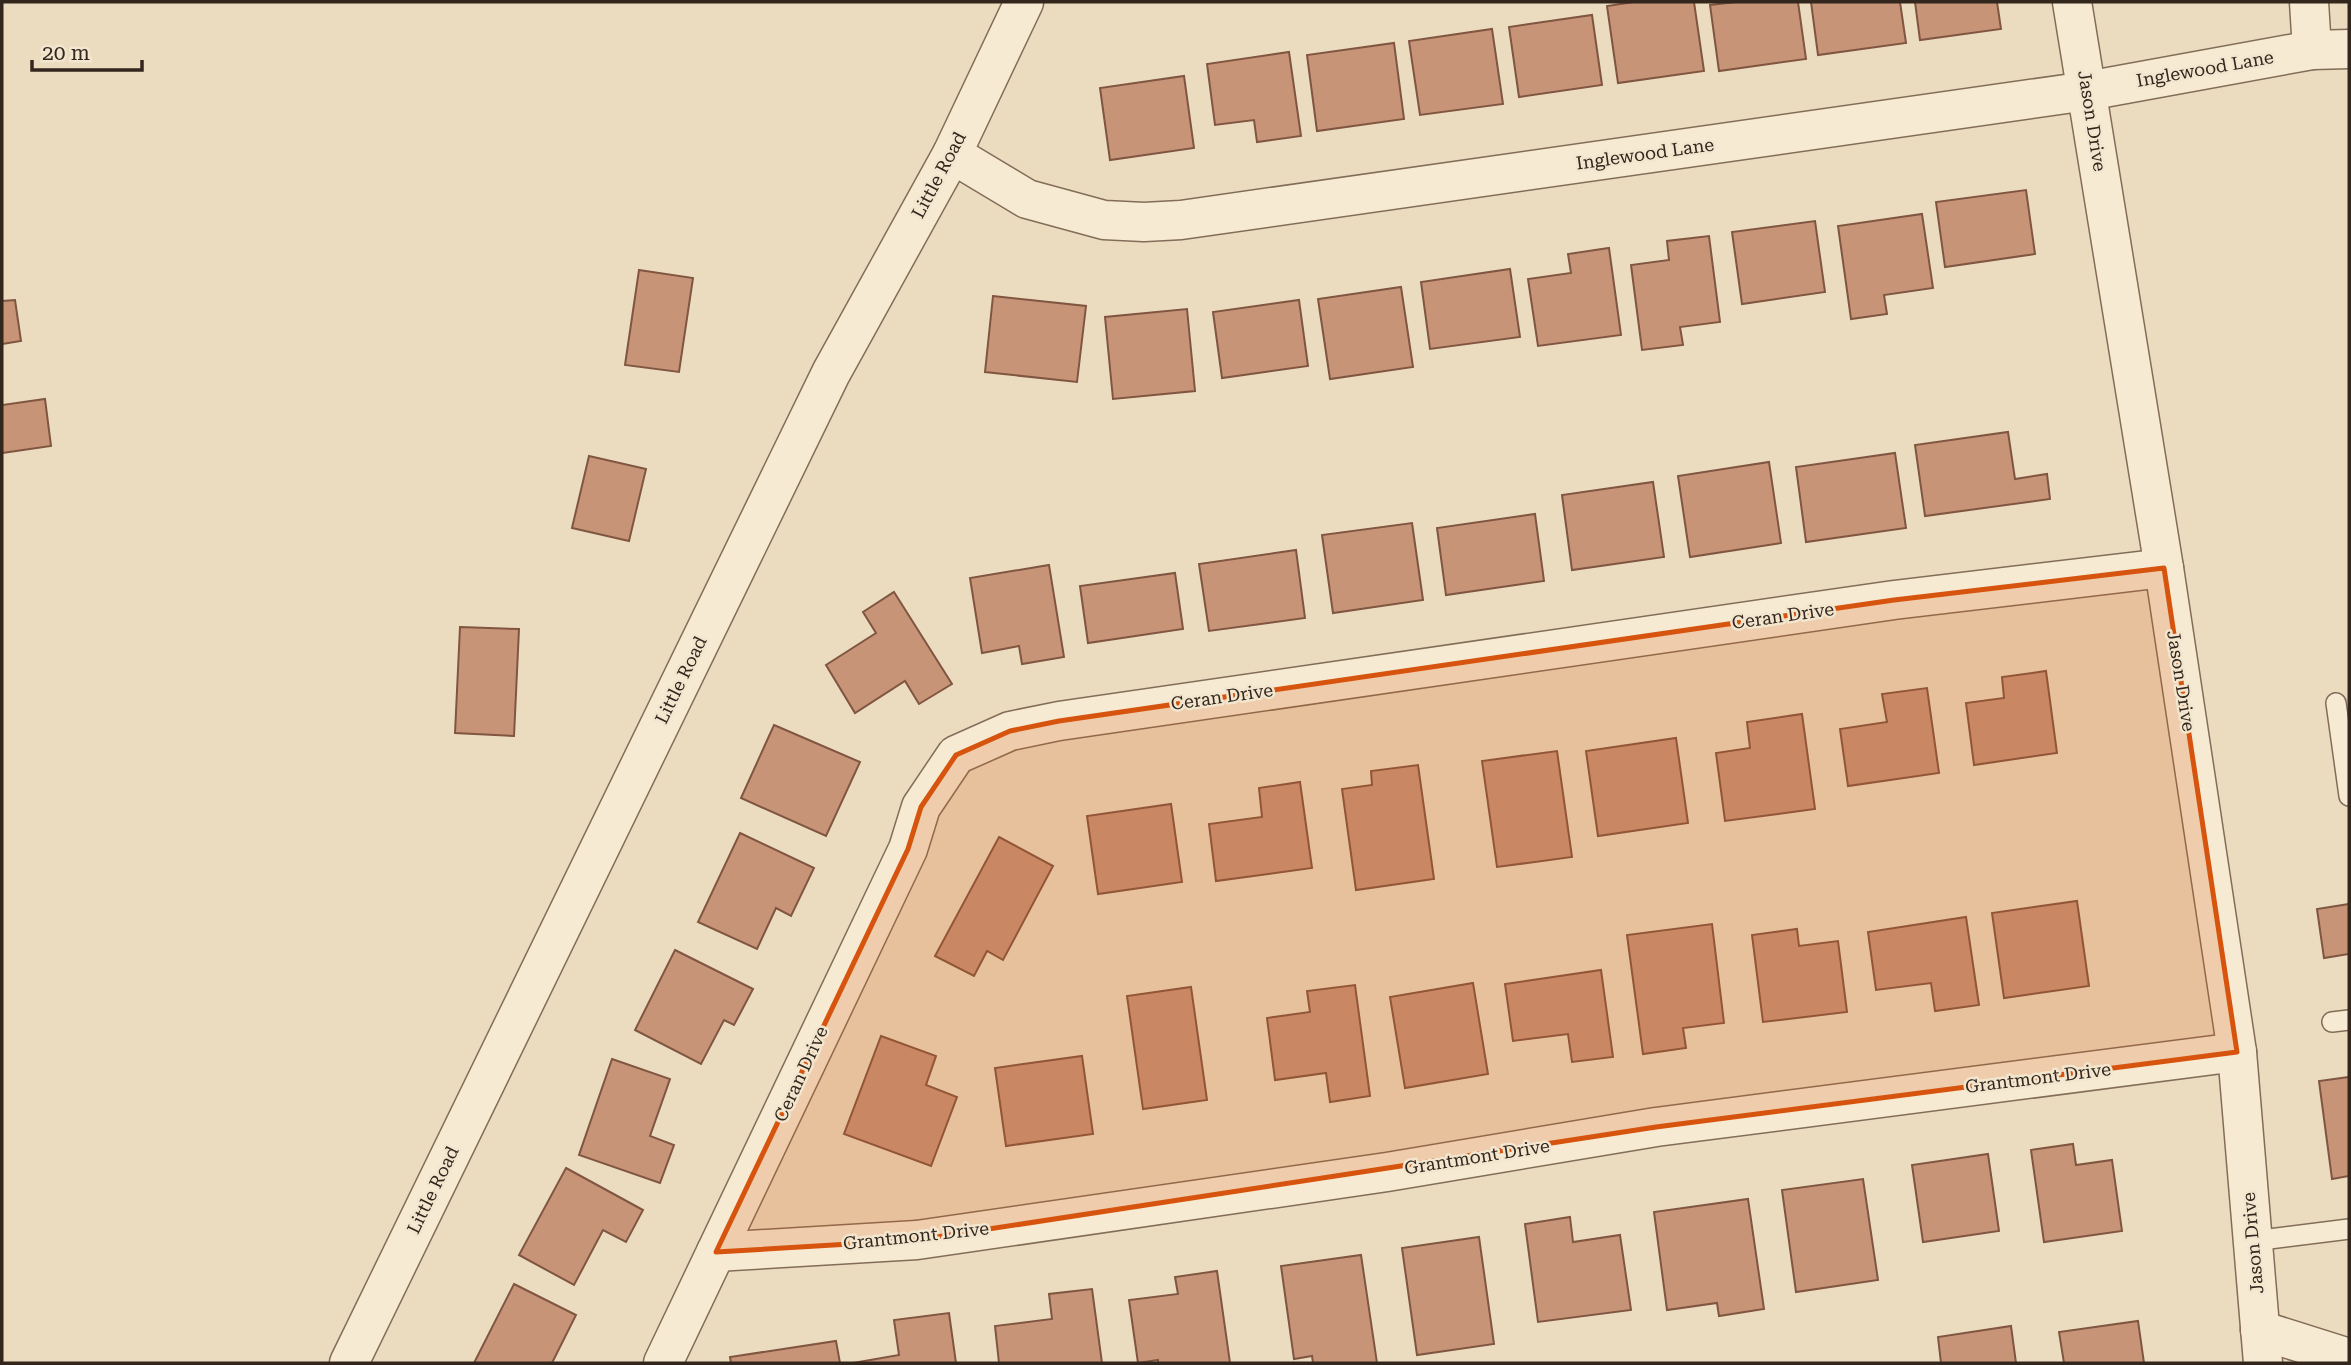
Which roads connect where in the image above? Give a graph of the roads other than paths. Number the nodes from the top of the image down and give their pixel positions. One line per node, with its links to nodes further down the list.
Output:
1 (1024, 2): 7 (street, Little Road)
2 (2072, 2): 6 (street, Jason Drive)
3 (2309, 2): 5 (street)
4 (2349, 49): 5 (street, Inglewood Lane)
5 (2312, 50): 6 (street, Inglewood Lane)
6 (2087, 91): 7 (street, Inglewood Lane); 8 (street, Jason Drive)
7 (952, 154): 17 (street, Little Road)
8 (2164, 568): 11 (street, Jason Drive); 14 (street, Ceran Drive)
9 (2336, 703): 10 (lane)
10 (2349, 796)
11 (2237, 1052): 13 (street, Jason Drive); 14 (street, Grantmont Drive)
12 (2349, 1229): 13 (lane)
13 (2253, 1241): 15 (street, Jason Drive)
14 (716, 1252): 18 (street, Ceran Drive)
15 (2261, 1347): 16 (street)
16 (2349, 1358)
17 (349, 1363)
18 (663, 1363)

